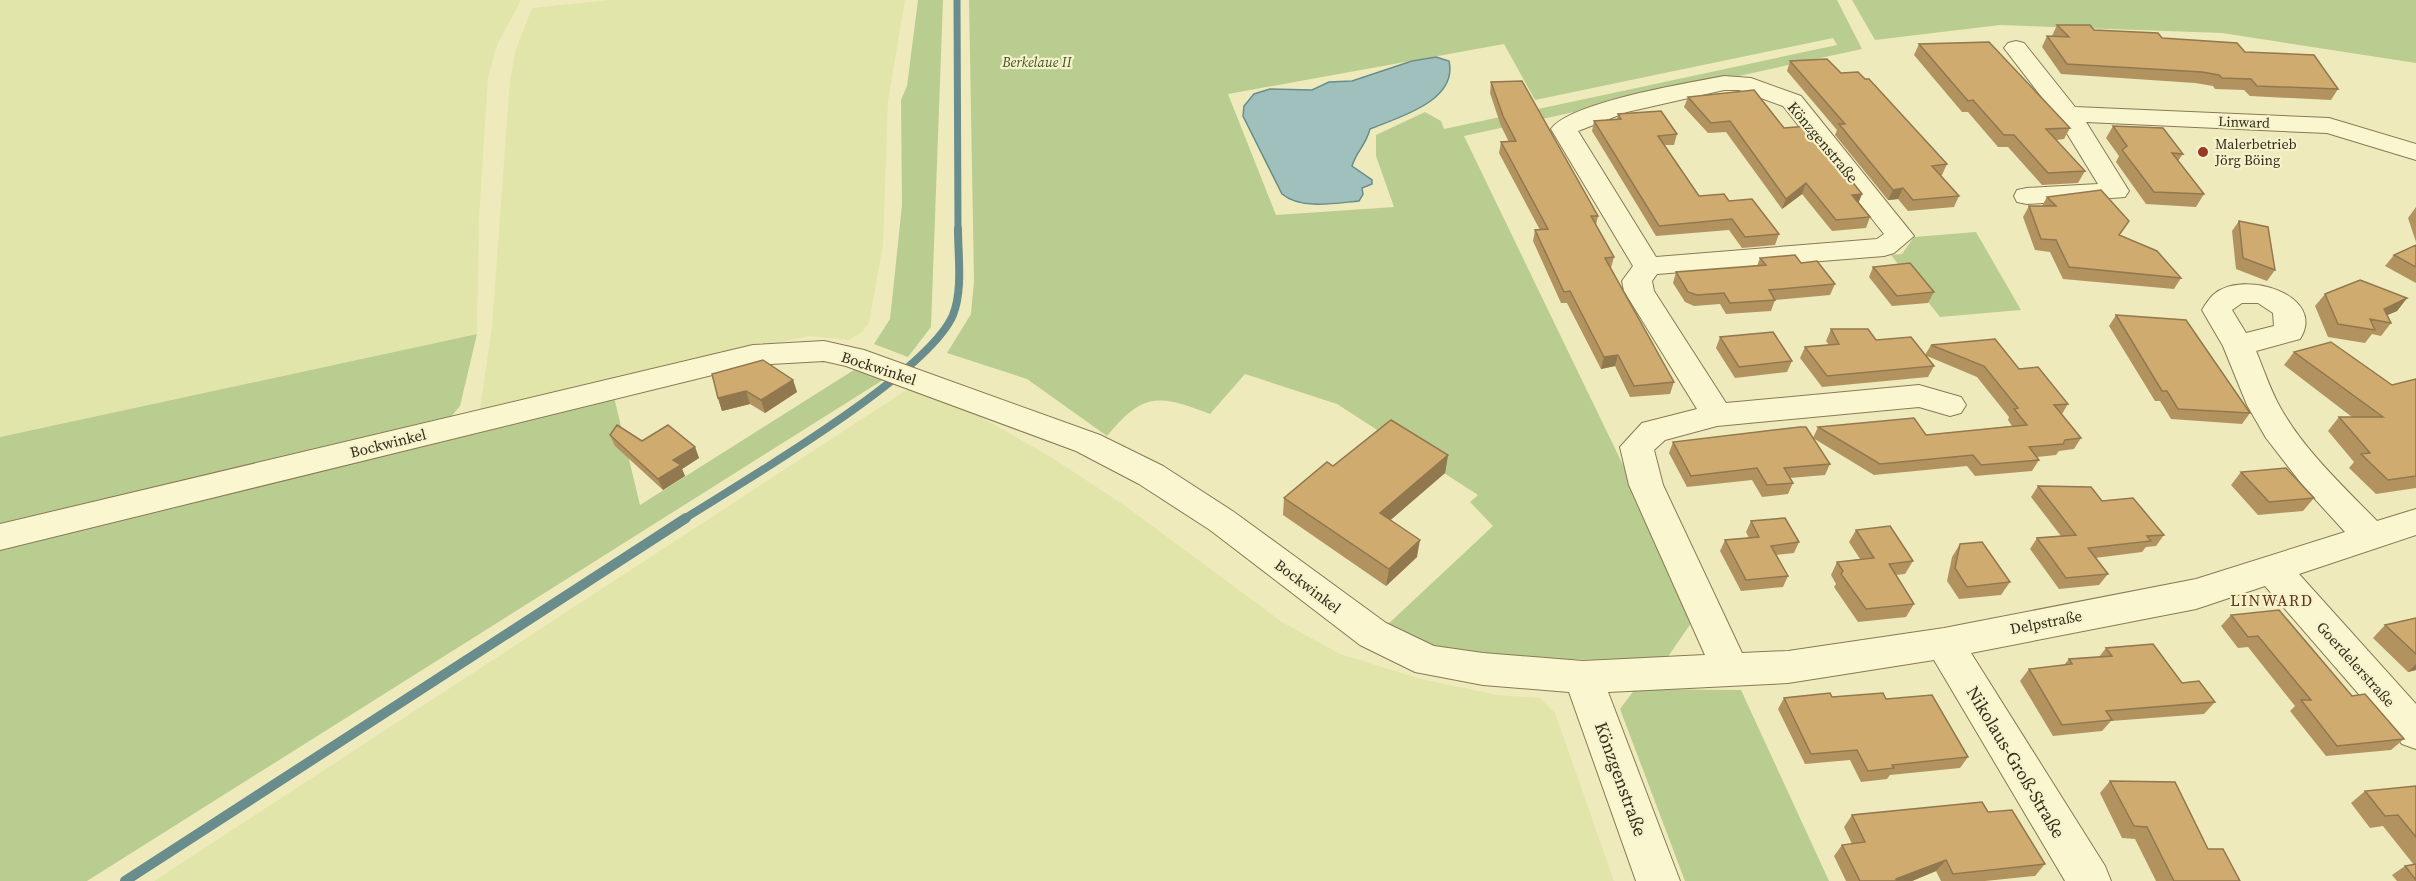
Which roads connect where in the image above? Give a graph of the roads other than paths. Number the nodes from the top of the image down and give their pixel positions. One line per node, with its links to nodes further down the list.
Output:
1 (2016, 48): 2 (street)
2 (2068, 114): 3 (street, Linward); 4 (street)
3 (2416, 153)
4 (2027, 196)
5 (1648, 266): 5 (street, Könzgenstraße); 8 (street)
6 (2237, 344): 11 (street)
7 (1950, 405): 8 (street)
8 (1717, 415): 14 (street)
9 (2416, 522): 11 (street, Delpstraße)
10 (0, 537): 16 (street, Bockwinkel)
11 (2371, 537): 12 (street, Delpstraße)
12 (2272, 569): 13 (street, Delpstraße); 17 (street, Goerdelerstraße)
13 (1944, 643): 14 (street, Delpstraße); 19 (street, Nikolaus-Groß-Straße)
14 (1731, 670): 15 (street, Delpstraße)
15 (1666, 671): 16 (street, Bockwinkel)
16 (1583, 676): 18 (street, Könzgenstraße)
17 (2416, 732)
18 (1658, 881)
19 (2089, 881)

